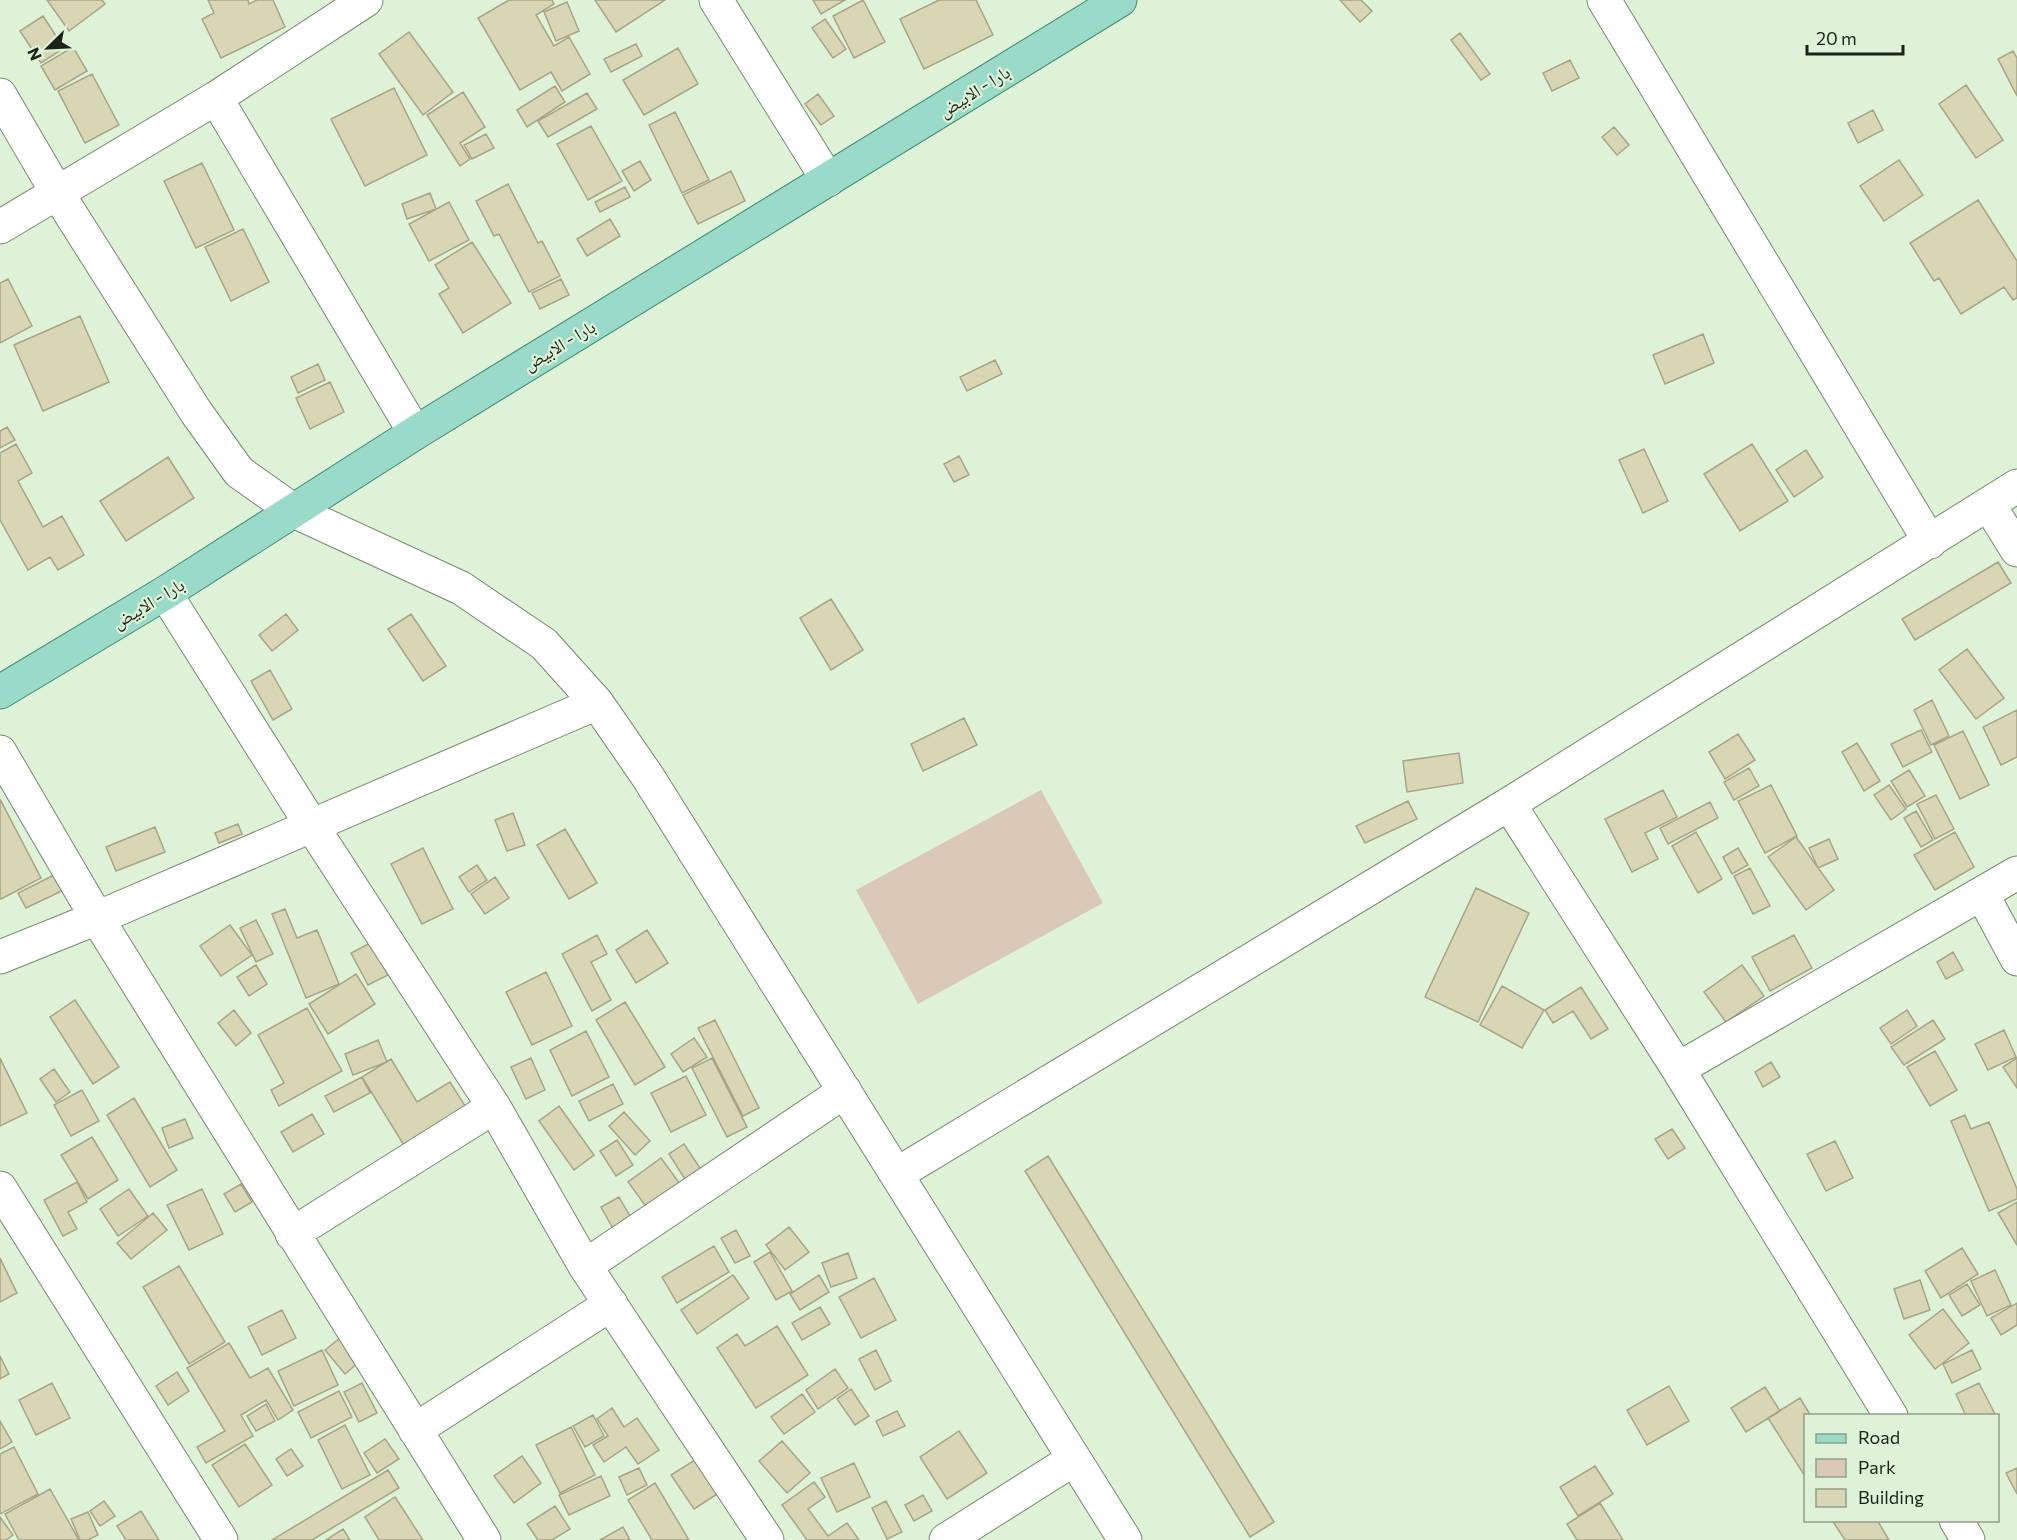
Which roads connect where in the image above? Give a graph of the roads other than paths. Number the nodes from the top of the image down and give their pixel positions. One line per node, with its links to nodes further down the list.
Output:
1 (716, 0): 7 (street)
2 (1120, 0): 7 (main road, بارا - الابيض)
3 (1604, 0): 14 (street)
4 (356, 2): 6 (street)
5 (0, 95): 8 (street)
6 (216, 98): 8 (street); 10 (street)
7 (828, 180): 10 (main road, بارا - الابيض)
8 (58, 194): 9 (street); 13 (street)
9 (0, 227)
10 (415, 433): 13 (main road, بارا - الابيض)
11 (2017, 486): 12 (street)
12 (1989, 505): 14 (street); 15 (street)
13 (294, 512): 16 (main road, بارا - الابيض); 18 (street)
14 (1929, 542): 20 (street)
15 (2017, 550)
16 (165, 593): 17 (main road, بارا - الابيض); 21 (street)
17 (0, 692)
18 (597, 703): 21 (street); 28 (street)
19 (0, 752): 24 (street)
20 (1509, 804): 27 (street); 30 (street)
21 (312, 826): 24 (street); 29 (street)
22 (2017, 873): 23 (street)
23 (1982, 894): 26 (street); 27 (street)
24 (97, 918): 25 (street); 32 (street)
25 (0, 957)
26 (2017, 959)
27 (1678, 1069): 35 (street)
28 (845, 1091): 30 (street); 33 (street)
29 (494, 1107): 32 (street); 33 (street)
30 (897, 1174): 37 (street)
31 (0, 1188): 40 (street)
32 (292, 1234): 36 (street)
33 (585, 1266): 34 (street)
34 (611, 1304): 36 (street); 41 (street)
35 (1890, 1414)
36 (415, 1430): 39 (street)
37 (1074, 1459): 42 (street); 43 (street)
38 (1957, 1522): 44 (street)
39 (474, 1536)
40 (221, 1540)
41 (767, 1540)
42 (946, 1540)
43 (1125, 1540)
44 (1968, 1540)

